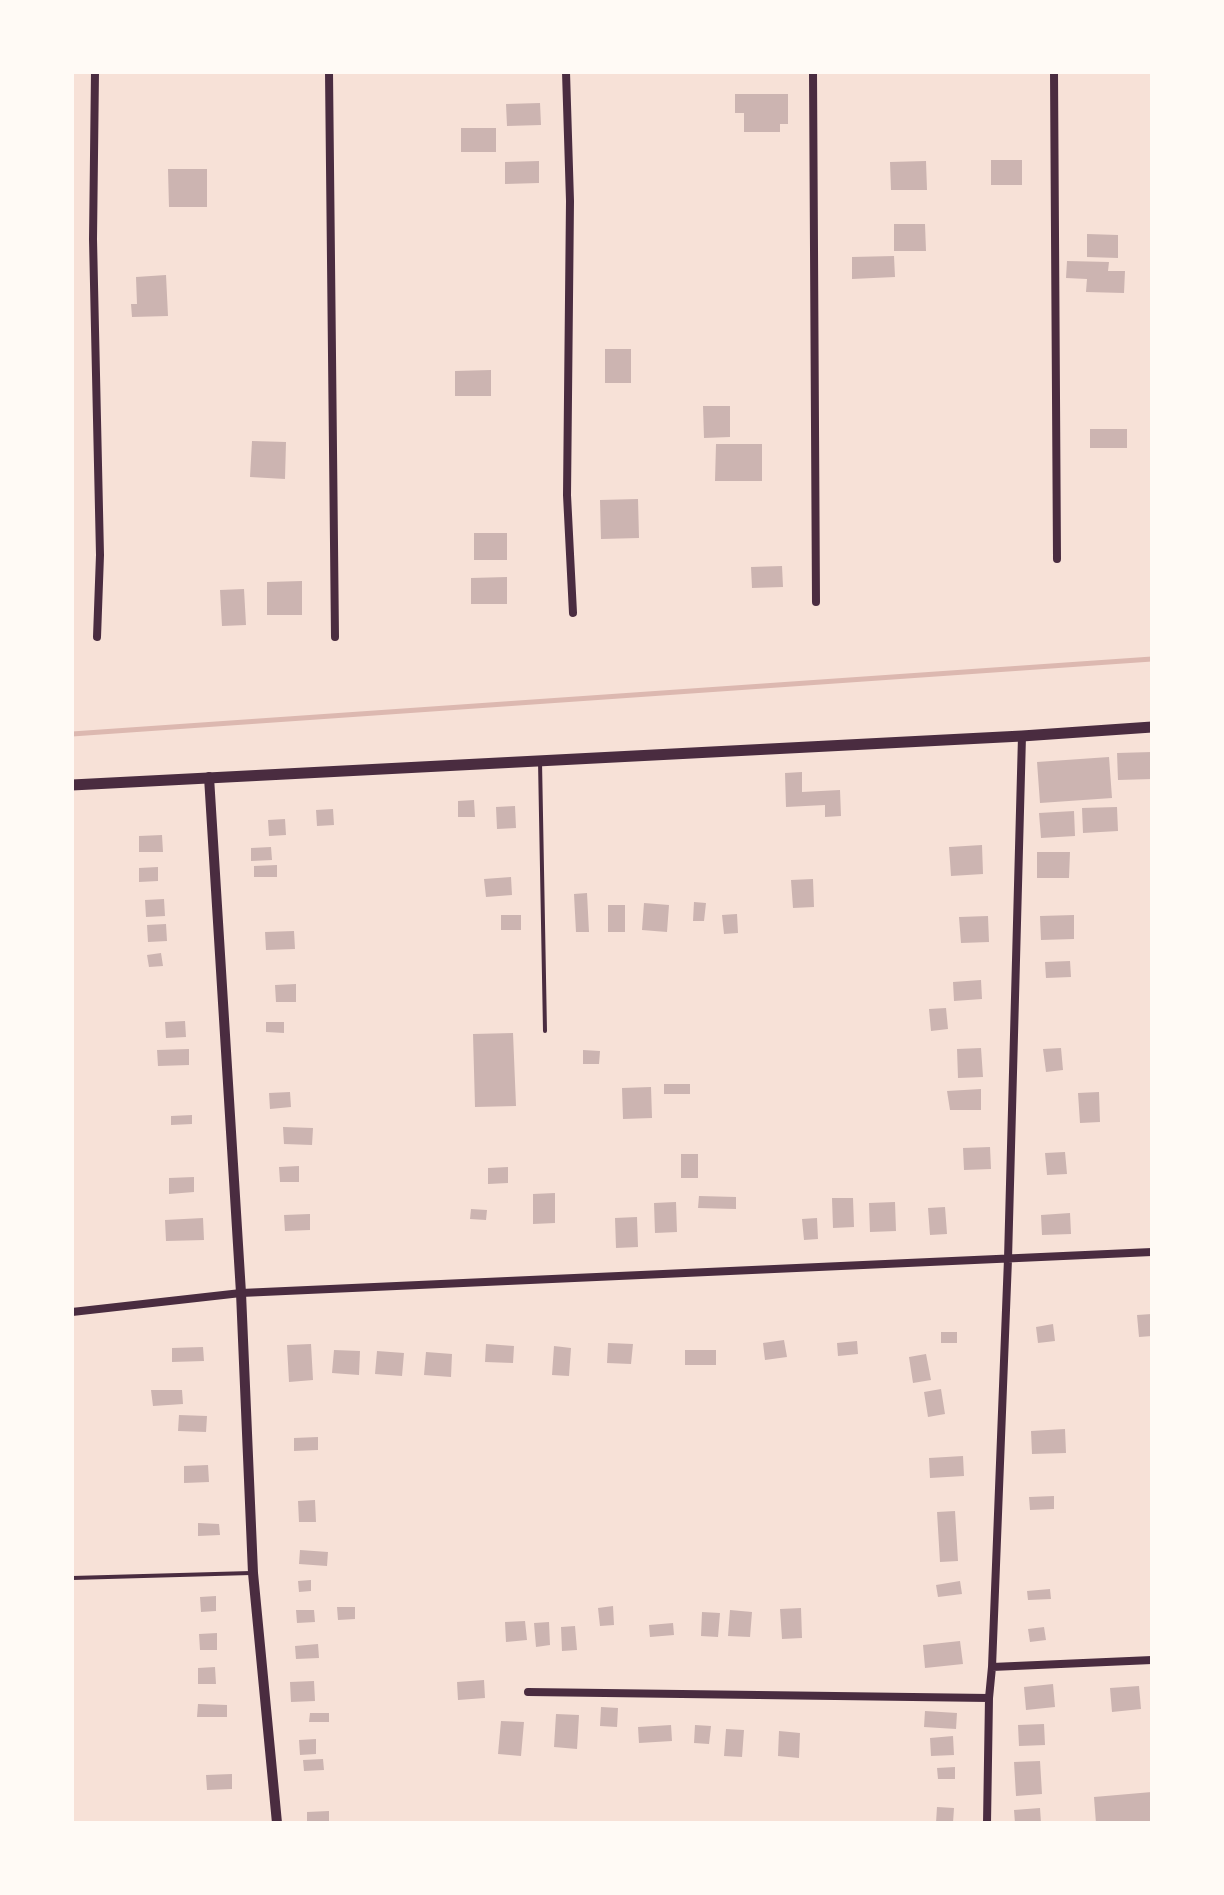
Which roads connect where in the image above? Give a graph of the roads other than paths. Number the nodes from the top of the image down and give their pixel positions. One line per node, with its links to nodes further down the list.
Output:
1 (95, 72): 9 (street)
2 (329, 72): 10 (street)
3 (566, 72): 8 (street)
4 (813, 72): 7 (street)
5 (1054, 72): 6 (street)
6 (1057, 559)
7 (816, 602)
8 (573, 613)
9 (97, 637)
10 (335, 637)
11 (1152, 727): 12 (main road)
12 (1022, 736): 13 (main road); 18 (street)
13 (540, 760): 14 (main road); 16 (lane)
14 (209, 777): 15 (main road); 19 (street)
15 (72, 785)
16 (545, 1031)
17 (1152, 1252): 18 (street)
18 (1008, 1259): 19 (street); 24 (street)
19 (241, 1293): 20 (street); 21 (street)
20 (72, 1312)
21 (253, 1573): 22 (lane); 27 (street)
22 (72, 1578)
23 (1152, 1660): 24 (street)
24 (992, 1667): 26 (street)
25 (528, 1692): 26 (street)
26 (989, 1698): 28 (street)
27 (277, 1823)
28 (987, 1823)

